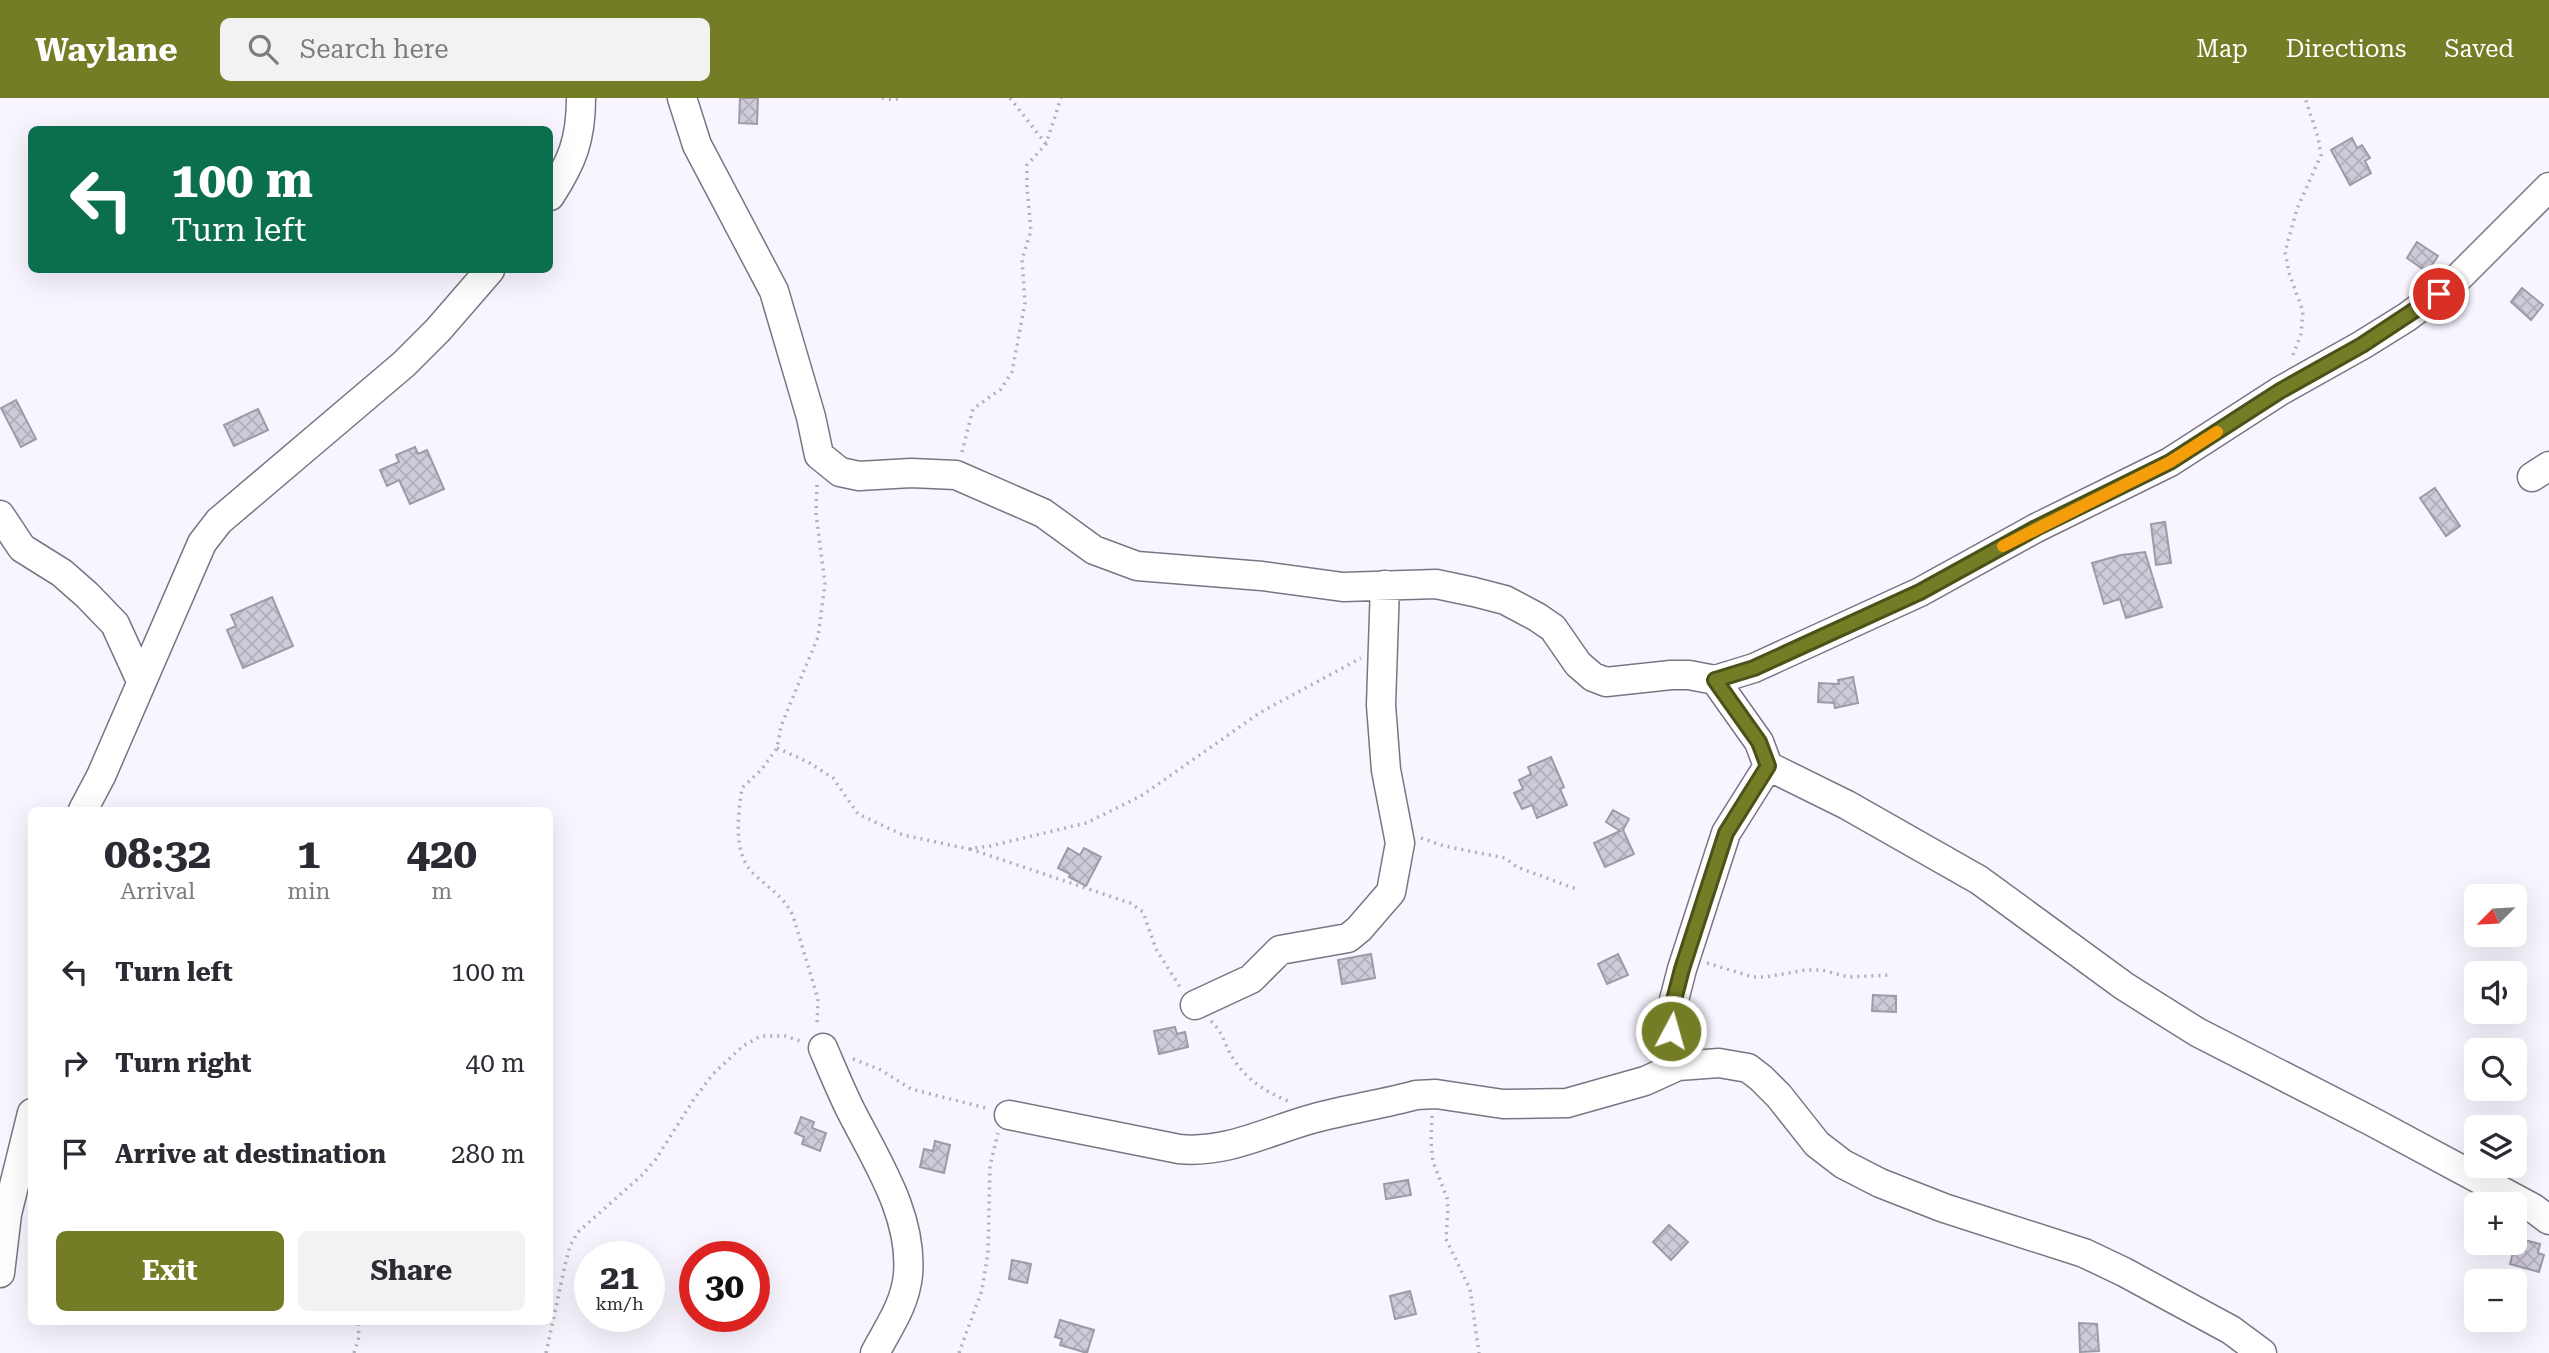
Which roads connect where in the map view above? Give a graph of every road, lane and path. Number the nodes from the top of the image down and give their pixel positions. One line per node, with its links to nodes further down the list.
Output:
1 (581, 98): 10 (street)
2 (682, 98): 13 (street)
3 (882, 98): 4 (path)
4 (901, 98)
5 (1010, 98): 8 (path)
6 (1061, 98): 8 (path)
7 (2305, 98): 12 (path)
8 (1046, 144): 14 (path)
9 (2549, 187): 18 (street)
10 (553, 191)
11 (487, 273): 19 (street)
12 (2293, 357)
13 (819, 455): 14 (street); 20 (path)
14 (956, 475): 16 (street)
15 (0, 515): 19 (street)
16 (1385, 585): 17 (street); 18 (street)
17 (1383, 646): 23 (street); 24 (path)
18 (1715, 680): 21 (street)
19 (141, 681): 22 (street)
20 (777, 748): 24 (path); 29 (path)
21 (1768, 766): 26 (street); 35 (street)
22 (85, 807)
23 (1397, 827): 25 (path); 28 (street)
24 (968, 849): 28 (path)
25 (1580, 890)
26 (1686, 958): 27 (path); 30 (street)
27 (1890, 975)
28 (1195, 1005): 32 (path)
29 (818, 1047): 33 (path); 37 (path); 42 (street)
30 (1678, 1066): 31 (street); 45 (street)
31 (1436, 1094): 33 (street); 44 (path)
32 (1298, 1104)
33 (1009, 1115): 43 (path)
34 (28, 1129): 36 (street)
35 (2549, 1220)
36 (0, 1273)
37 (553, 1314)
38 (358, 1325): 40 (path)
39 (550, 1325): 41 (path)
40 (354, 1353)
41 (546, 1353)
42 (875, 1353)
43 (959, 1353)
44 (1479, 1353)
45 (2262, 1353)

